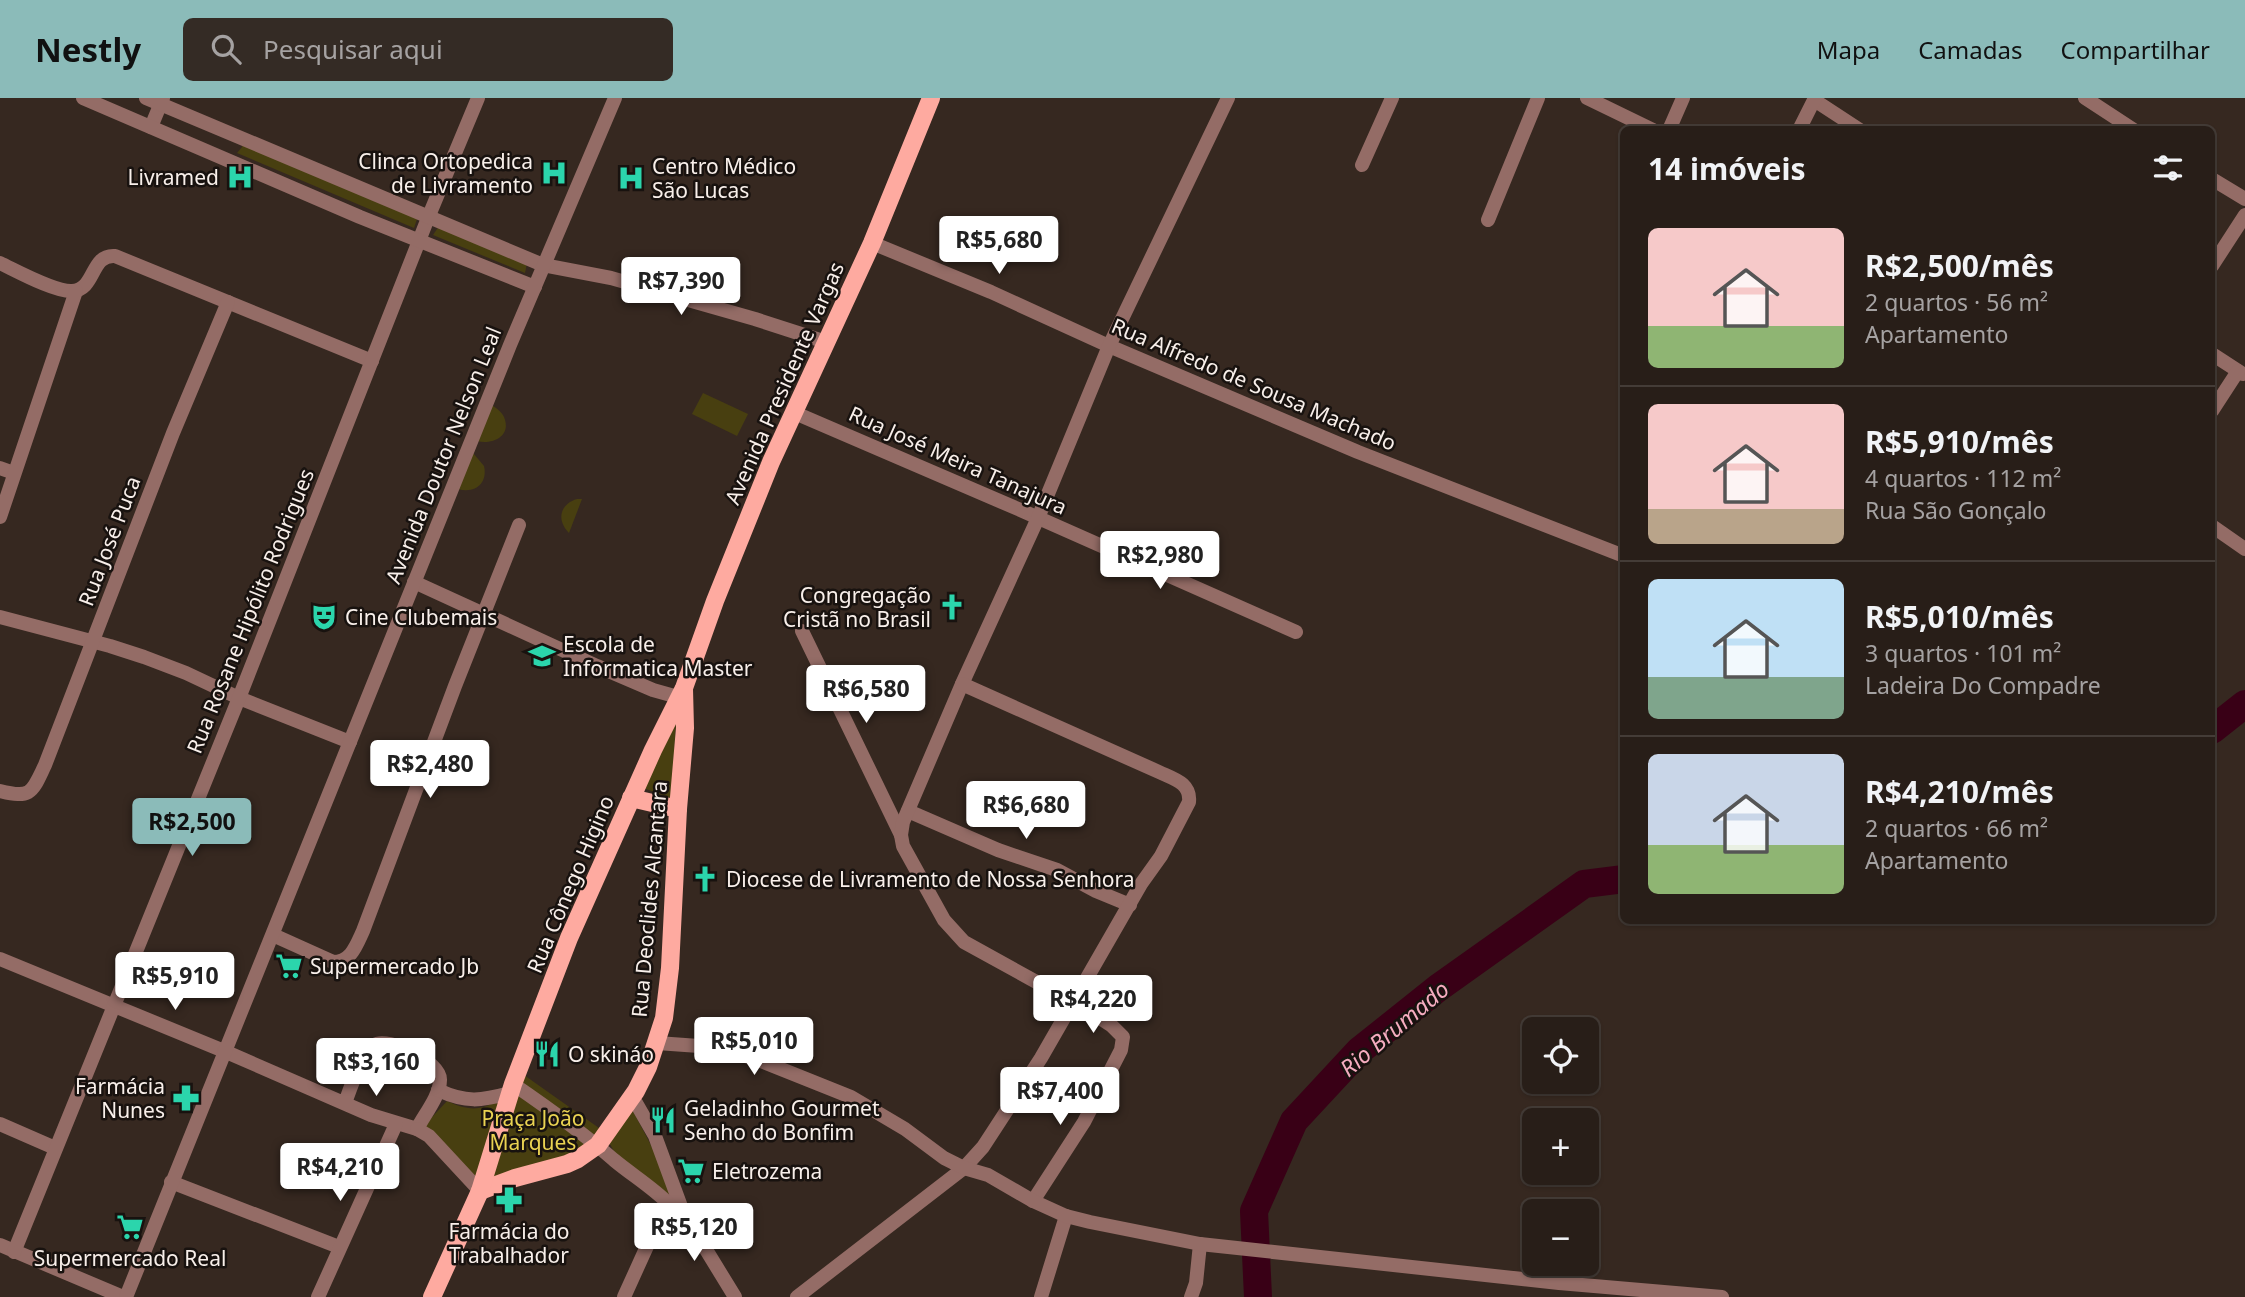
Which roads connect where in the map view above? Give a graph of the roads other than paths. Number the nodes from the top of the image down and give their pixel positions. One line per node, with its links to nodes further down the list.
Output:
1 (83, 98): 19 (street)
2 (146, 98): 13 (street)
3 (478, 98): 24 (street, Rua Rosane Hipólito Rodrigues)
4 (615, 98): 30 (street, Avenida Doutor Nelson Leal)
5 (931, 98): 27 (main road, Avenida Presidente Vargas)
6 (1227, 98): 35 (street)
7 (1392, 98): 20 (street)
8 (1538, 98): 25 (street)
9 (1587, 98): 14 (street)
10 (1683, 98): 15 (street)
11 (2085, 98): 18 (street)
12 (1814, 99): 16 (street); 17 (street)
13 (161, 101): 19 (street); 24 (street)
14 (1645, 126)
15 (1671, 126)
16 (1801, 126)
17 (1854, 126)
18 (2128, 126)
19 (151, 127): 26 (street)
20 (1362, 165)
21 (2215, 181): 22 (street)
22 (2245, 199)
23 (2245, 215): 28 (street)
24 (428, 218): 26 (street, Rua Rosane Hipólito Rodrigues); 30 (street)
25 (1488, 220)
26 (419, 241): 31 (street); 37 (street, Rua Rosane Hipólito Rodrigues)
27 (872, 243): 34 (main road, Avenida Presidente Vargas); 35 (street, Rua Alfredo de Sousa Machado)
28 (2215, 261)
29 (0, 263): 32 (street)
30 (543, 265): 31 (street, Avenida Doutor Nelson Leal); 34 (street)
31 (535, 287): 48 (street, Avenida Doutor Nelson Leal)
32 (76, 291): 33 (street); 41 (street)
33 (228, 303): 37 (street); 53 (street, Rua José Puca)
34 (826, 342): 40 (main road, Avenida Presidente Vargas)
35 (1109, 346): 43 (street); 47 (street, Rua Alfredo de Sousa Machado)
36 (2215, 356): 38 (street)
37 (372, 361): 56 (street, Rua Rosane Hipólito Rodrigues)
38 (2241, 373): 39 (street)
39 (2215, 407)
40 (795, 413): 43 (street, Rua José Meira Tanajura); 55 (main road, Avenida Presidente Vargas)
41 (7, 470): 42 (street)
42 (0, 517)
43 (1038, 518): 52 (street, Rua José Meira Tanajura); 54 (street)
44 (519, 525): 49 (street)
45 (2215, 528): 46 (street)
46 (2245, 549)
47 (1620, 554)
48 (414, 582): 49 (street); 57 (street, Avenida Doutor Nelson Leal)
49 (484, 615): 55 (street); 64 (street)
50 (0, 617): 53 (street)
51 (802, 631): 62 (street)
52 (1296, 632)
53 (92, 642): 56 (street); 58 (street, Rua José Puca)
54 (962, 684): 61 (street); 63 (street)
55 (683, 695): 59 (main road, Rua Cônego Higino); 60 (main road, Rua Deoclides Alcantara)
56 (239, 698): 57 (street); 67 (street, Rua Rosane Hipólito Rodrigues)
57 (351, 742): 64 (street, Avenida Doutor Nelson Leal)
58 (0, 790)
59 (631, 798): 60 (main road); 70 (main road, Rua Cônego Higino)
60 (678, 809): 68 (main road, Rua Deoclides Alcantara)
61 (908, 811): 62 (street); 63 (street)
62 (901, 835): 66 (street)
63 (1130, 905): 66 (street)
64 (273, 935): 69 (street, Avenida Doutor Nelson Leal)
65 (0, 959): 67 (street)
66 (1072, 1002): 79 (street); 82 (street)
67 (113, 1005): 69 (street); 78 (street, Rua Rosane Hipólito Rodrigues)
68 (657, 1043): 72 (main road, Rua Deoclides Alcantara); 79 (street)
69 (224, 1051): 73 (street); 80 (street, Avenida Doutor Nelson Leal)
70 (512, 1088): 71 (street); 77 (street); 81 (main road)
71 (438, 1090): 73 (street); 76 (street)
72 (632, 1096): 77 (main road, Rua Deoclides Alcantara); 84 (street)
73 (345, 1103): 74 (street)
74 (396, 1124): 76 (street); 88 (street)
75 (0, 1125): 78 (street)
76 (417, 1129): 81 (street)
77 (598, 1144): 81 (main road); 83 (street)
78 (55, 1148): 89 (street, Rua Rosane Hipólito Rodrigues)
79 (964, 1168): 82 (street); 95 (street)
80 (171, 1182): 88 (street); 90 (street, Avenida Doutor Nelson Leal)
81 (480, 1191): 92 (main road)
82 (1033, 1201): 85 (street)
83 (669, 1204): 84 (street); 93 (street)
84 (683, 1212): 94 (street)
85 (1066, 1216): 86 (street); 96 (street)
86 (1200, 1244): 97 (street); 98 (street)
87 (0, 1245): 89 (street)
88 (339, 1247): 91 (street)
89 (14, 1252): 90 (street)
90 (125, 1297)
91 (318, 1297)
92 (432, 1297)
93 (624, 1297)
94 (735, 1297)
95 (797, 1297)
96 (1041, 1297)
97 (1191, 1297)
98 (1722, 1297)

